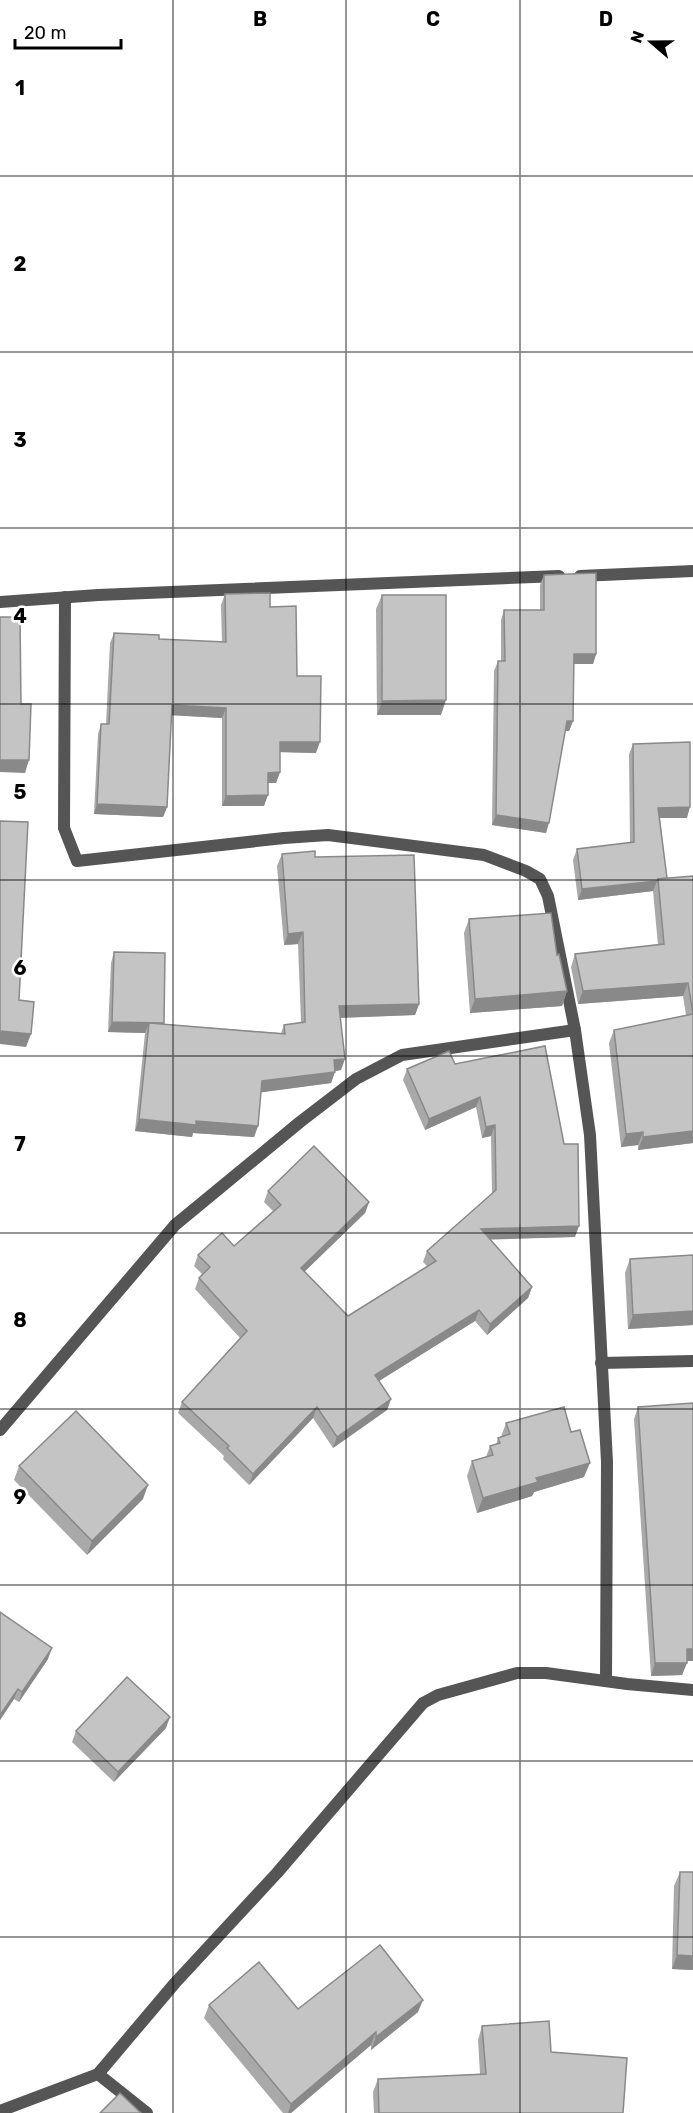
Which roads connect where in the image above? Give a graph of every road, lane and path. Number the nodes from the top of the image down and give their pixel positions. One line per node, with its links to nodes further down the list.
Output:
1 (693, 571): 2 (street)
2 (65, 597): 3 (street); 4 (street)
3 (0, 602)
4 (575, 1030): 6 (street); 7 (street)
5 (693, 1360): 6 (street)
6 (601, 1363): 8 (street)
7 (0, 1430)
8 (606, 1681): 9 (street); 10 (street)
9 (693, 1690)
10 (98, 2074): 11 (street); 12 (street)
11 (0, 2111)
12 (147, 2113)

